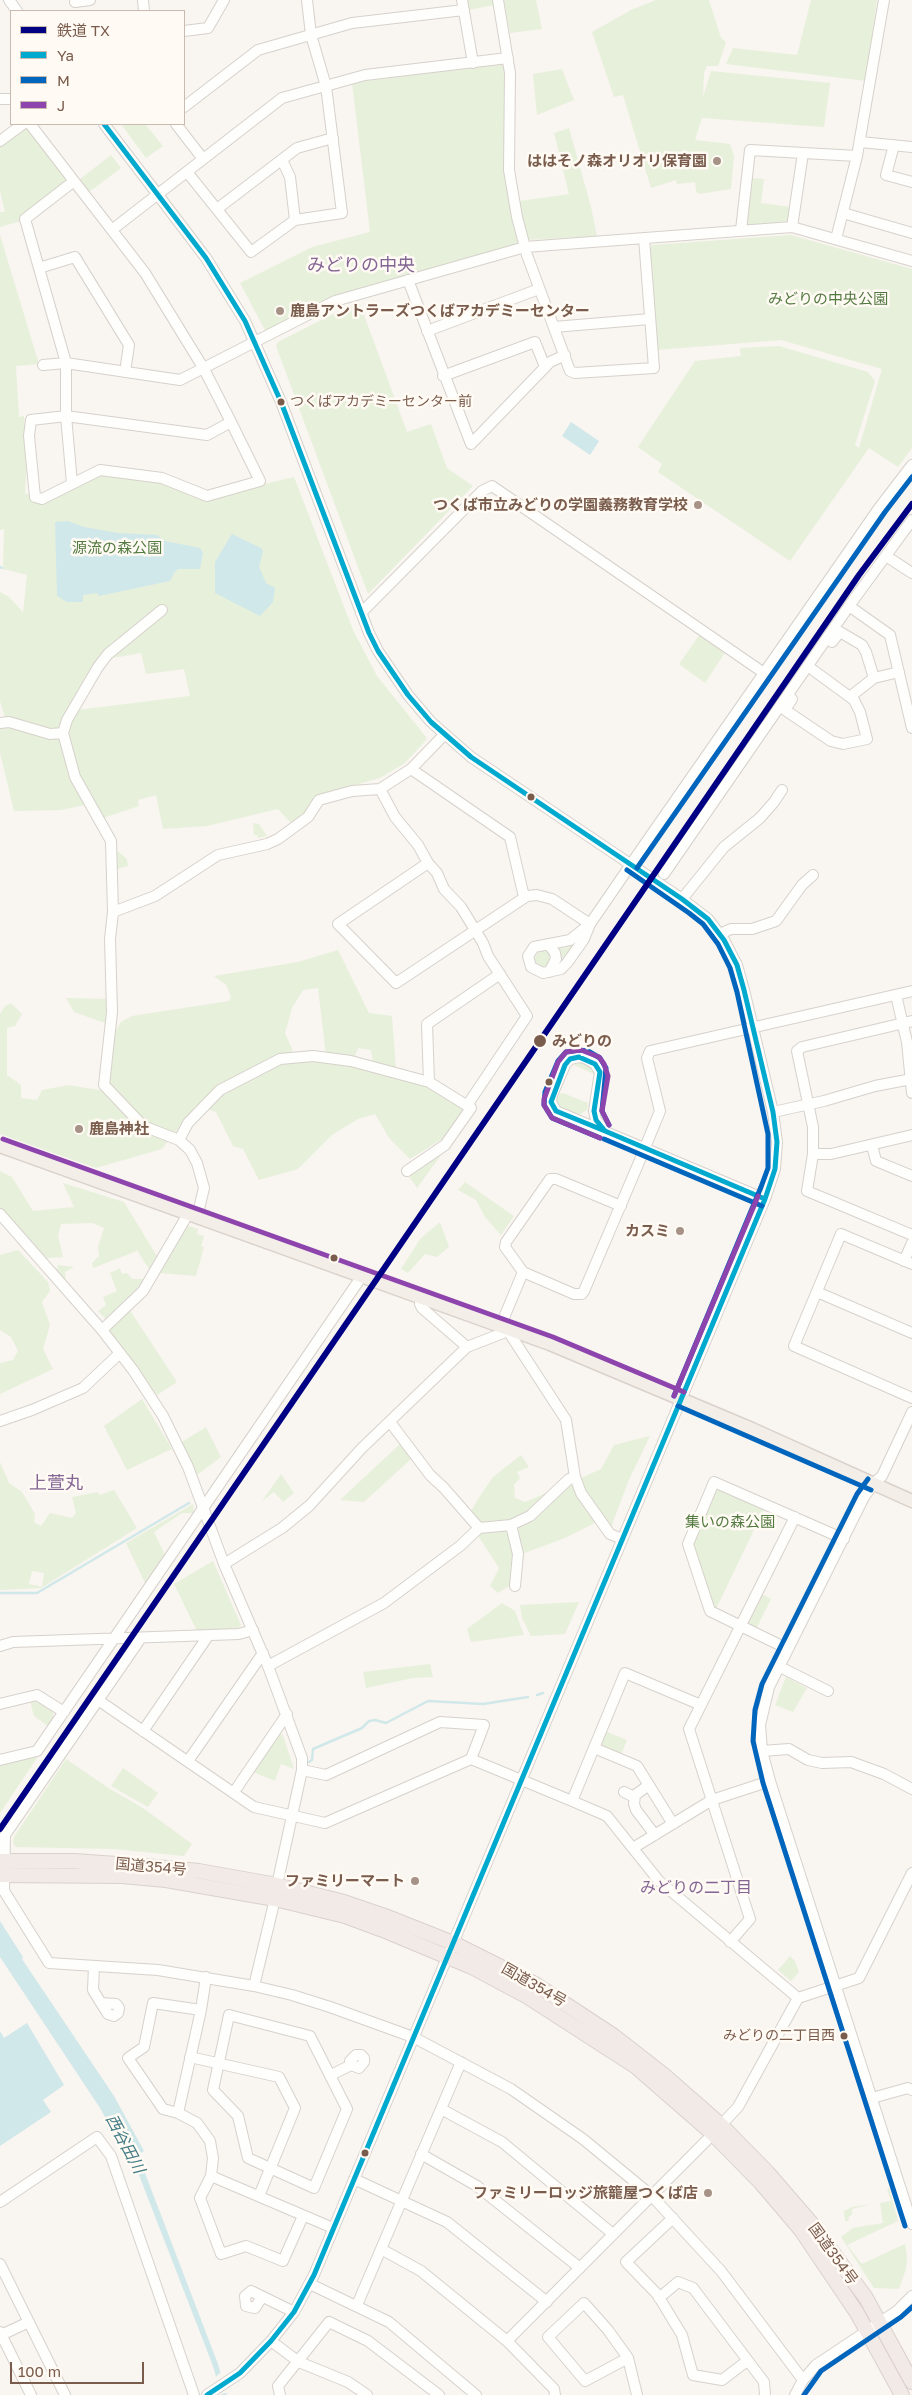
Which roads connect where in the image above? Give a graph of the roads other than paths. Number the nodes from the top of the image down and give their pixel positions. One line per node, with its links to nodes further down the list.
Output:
1 (90, 0): 6 (street)
2 (224, 0): 8 (street)
3 (307, 0): 9 (street)
4 (498, 0): 10 (street)
5 (884, 0): 20 (street)
6 (75, 4)
7 (463, 5): 9 (street); 11 (street)
8 (185, 31)
9 (312, 35): 12 (street); 13 (street)
10 (508, 58): 11 (street); 40 (street)
11 (473, 63): 12 (street)
12 (326, 86): 18 (street); 25 (street)
13 (185, 106)
14 (22, 125): 19 (street)
15 (31, 125): 28 (street)
16 (105, 125): 30 (street)
17 (177, 125): 25 (street)
18 (333, 138): 26 (street); 33 (street)
19 (0, 141)
20 (860, 142): 21 (street); 24 (street)
21 (894, 145): 22 (street); 29 (street)
22 (912, 147)
23 (804, 153): 24 (street); 34 (street); 36 (street)
24 (857, 156): 32 (street)
25 (203, 159): 27 (street)
26 (282, 160): 31 (street); 33 (street)
27 (187, 172): 30 (street); 31 (street)
28 (74, 181): 35 (street); 42 (street)
29 (912, 182)
30 (158, 194): 35 (street); 48 (street)
31 (217, 209): 33 (street)
32 (843, 213): 37 (street); 39 (street)
33 (295, 220)
34 (792, 227): 36 (street); 39 (street)
35 (113, 229): 53 (street)
36 (741, 230): 38 (street)
37 (912, 233)
38 (644, 238): 40 (street); 45 (street)
39 (836, 239): 41 (street)
40 (525, 247): 43 (street); 44 (street)
41 (912, 261)
42 (39, 268): 50 (street); 54 (street)
43 (408, 280): 47 (street); 48 (street)
44 (539, 289): 46 (street); 47 (street)
45 (650, 318): 46 (street); 49 (street)
46 (554, 327): 49 (street)
47 (427, 331): 55 (street)
48 (256, 343): 53 (street); 65 (street)
49 (565, 355): 52 (street)
50 (66, 363): 51 (street); 54 (street); 56 (street)
51 (43, 365)
52 (546, 366): 55 (street); 55 (street)
53 (204, 369): 54 (street); 57 (street)
54 (125, 372)
55 (443, 376)
56 (66, 416): 57 (street); 59 (street); 59 (street)
57 (231, 422): 59 (street)
58 (912, 465): 68 (street)
59 (72, 483)
60 (912, 520): 61 (street)
61 (886, 556): 62 (street); 63 (street)
62 (912, 573)
63 (849, 606): 67 (street); 80 (street)
64 (162, 610): 73 (street)
65 (361, 613): 68 (street); 74 (street)
66 (813, 670): 69 (street); 70 (street); 70 (street)
67 (899, 672): 69 (street); 72 (street)
68 (764, 673): 79 (street)
69 (874, 678): 70 (street)
70 (851, 696)
71 (0, 723): 73 (street)
72 (912, 728)
73 (64, 733): 84 (street)
74 (444, 735): 75 (street); 79 (street)
75 (411, 769): 76 (street); 82 (street)
76 (380, 789): 78 (street); 84 (street)
77 (782, 790): 83 (street)
78 (428, 863): 86 (street); 86 (street)
79 (631, 864): 83 (street); 85 (street)
80 (664, 874)
81 (814, 875): 87 (street)
82 (524, 897): 85 (street); 86 (street)
83 (682, 898): 87 (street)
84 (113, 912): 105 (street)
85 (590, 924): 88 (street); 89 (street)
86 (475, 929): 90 (street)
87 (720, 934): 94 (street)
88 (548, 944): 89 (street); 89 (street)
89 (550, 972)
90 (500, 974): 96 (street); 98 (street)
91 (912, 991): 92 (street)
92 (896, 995): 93 (street); 94 (street)
93 (907, 1022): 95 (street); 99 (street)
94 (753, 1028): 101 (street); 108 (street)
95 (911, 1079): 97 (street); 99 (street)
96 (430, 1082): 98 (street); 105 (street)
97 (912, 1093)
98 (468, 1104): 110 (street)
99 (810, 1105): 101 (street); 109 (street)
100 (594, 1111): 102 (street); 102 (street); 103 (street)
101 (773, 1112): 112 (street)
102 (577, 1120): 103 (street)
103 (605, 1132): 108 (street)
104 (912, 1135): 106 (street)
105 (179, 1140): 115 (street)
106 (872, 1145): 109 (street); 111 (street)
107 (0, 1146): 115 (main road)
108 (644, 1148): 112 (street); 113 (street)
109 (813, 1154): 116 (street)
110 (407, 1171)
111 (912, 1176)
112 (765, 1199): 129 (street)
113 (620, 1206): 119 (street); 119 (street)
114 (0, 1214): 123 (street)
115 (193, 1215): 120 (main road); 123 (street)
116 (912, 1235)
117 (912, 1243): 118 (street)
118 (908, 1262): 121 (street)
119 (523, 1272): 124 (street)
120 (362, 1276): 122 (main road); 136 (street)
121 (817, 1292): 125 (street); 128 (street)
122 (422, 1298): 124 (main road); 126 (street)
123 (102, 1330): 127 (street)
124 (507, 1330): 126 (street); 129 (main road); 133 (street)
125 (912, 1332)
126 (466, 1347): 132 (street)
127 (120, 1353): 131 (street); 136 (street)
128 (912, 1398)
129 (681, 1399): 134 (main road); 140 (street)
130 (912, 1412): 134 (street)
131 (0, 1421)
132 (390, 1422): 139 (street); 142 (street)
133 (575, 1477): 138 (street); 140 (street)
134 (874, 1483): 135 (main road); 141 (street)
135 (912, 1501)
136 (204, 1509): 142 (street); 148 (street)
137 (795, 1517): 141 (street); 144 (street); 144 (street)
138 (511, 1525): 139 (street); 143 (street)
139 (479, 1528): 152 (street)
140 (622, 1539): 167 (street)
141 (844, 1539): 150 (street)
142 (224, 1564): 145 (street)
143 (515, 1586)
144 (740, 1626): 150 (street); 157 (street)
145 (253, 1630): 146 (street); 151 (street)
146 (208, 1636): 147 (street); 160 (street)
147 (141, 1638): 148 (street); 155 (street)
148 (113, 1639): 149 (street); 158 (street)
149 (0, 1646)
150 (788, 1649): 153 (street)
151 (263, 1653): 152 (street); 165 (street)
152 (268, 1666): 159 (street)
153 (780, 1667): 154 (street); 162 (street)
154 (828, 1691)
155 (98, 1700): 160 (street); 180 (street)
156 (0, 1704): 158 (street)
157 (701, 1705): 161 (street); 174 (street)
158 (64, 1712): 164 (street)
159 (287, 1714): 166 (street); 171 (street)
160 (143, 1730): 165 (street)
161 (594, 1748): 169 (street); 175 (street)
162 (762, 1751): 168 (street); 170 (street)
163 (471, 1759): 166 (street); 167 (street); 176 (street)
164 (0, 1760)
165 (188, 1761): 171 (street)
166 (302, 1770): 176 (street)
167 (520, 1780): 175 (street); 184 (street)
168 (770, 1782): 174 (street); 188 (street)
169 (649, 1785): 173 (street); 177 (street)
170 (912, 1789)
171 (234, 1792): 176 (street)
172 (624, 1792): 173 (street)
173 (634, 1797): 178 (street)
174 (712, 1800): 177 (street); 183 (street)
175 (572, 1801): 179 (street)
176 (292, 1816): 182 (street)
177 (673, 1824): 178 (street)
178 (655, 1835): 179 (street)
179 (633, 1848): 183 (street)
180 (2, 1868): 182 (highway, 国道354号); 185 (street)
181 (912, 1873): 188 (street)
182 (276, 1892): 184 (highway, 国道354号); 187 (street)
183 (730, 1942): 189 (street)
184 (451, 1950): 192 (street); 202 (highway, 国道354号)
185 (94, 1966): 186 (street); 190 (street)
186 (206, 1977): 187 (street); 191 (street)
187 (254, 1986): 192 (street)
188 (836, 1987): 189 (street); 199 (street)
189 (798, 1998): 202 (street)
190 (101, 2004)
191 (200, 2010): 193 (street); 201 (street)
192 (413, 2037): 194 (street); 206 (street)
193 (190, 2057): 195 (street); 201 (street)
194 (461, 2062): 200 (street); 207 (street)
195 (219, 2063): 197 (street); 204 (street); 204 (street)
196 (351, 2065): 197 (street)
197 (331, 2076): 204 (street)
198 (912, 2090): 199 (street)
199 (872, 2098): 213 (street)
200 (441, 2109): 203 (street); 215 (street)
201 (178, 2113): 205 (street)
202 (717, 2129): 207 (street); 227 (highway, 国道354号); 228 (highway, 国道354号)
203 (421, 2154): 209 (street); 218 (street)
204 (272, 2168): 208 (street)
205 (212, 2176): 208 (street); 211 (street)
206 (354, 2179): 209 (street); 214 (street)
207 (651, 2195): 212 (street); 215 (street)
208 (259, 2196): 211 (street)
209 (401, 2200): 216 (street); 223 (street)
210 (0, 2202): 239 (street)
211 (303, 2216): 214 (street)
212 (673, 2218): 222 (street); 235 (street)
213 (912, 2224)
214 (333, 2228): 219 (street)
215 (613, 2234): 218 (street)
216 (381, 2249): 224 (street); 231 (street)
217 (0, 2264): 226 (street)
218 (580, 2268): 223 (street)
219 (310, 2284): 224 (street); 225 (street)
220 (912, 2296): 227 (street)
221 (262, 2297): 225 (street)
222 (659, 2298): 233 (street); 233 (street)
223 (547, 2302): 231 (street)
224 (357, 2305): 244 (street)
225 (294, 2312): 230 (street)
226 (29, 2322): 229 (street); 238 (street)
227 (881, 2323): 228 (street); 236 (highway, 国道354号)
228 (868, 2331): 235 (street); 249 (highway, 国道354号)
229 (1, 2334): 237 (street)
230 (271, 2341): 234 (street); 240 (street)
231 (508, 2341): 245 (street)
232 (628, 2358): 232 (street); 246 (street)
233 (747, 2361): 247 (street)
234 (299, 2362): 241 (street); 242 (street); 243 (street)
235 (803, 2380): 248 (street)
236 (912, 2382)
237 (31, 2395)
238 (65, 2395)
239 (194, 2395)
240 (207, 2395)
241 (280, 2395)
242 (367, 2395)
243 (440, 2395)
244 (476, 2395)
245 (555, 2395)
246 (637, 2395)
247 (765, 2395)
248 (795, 2395)
249 (902, 2395)

